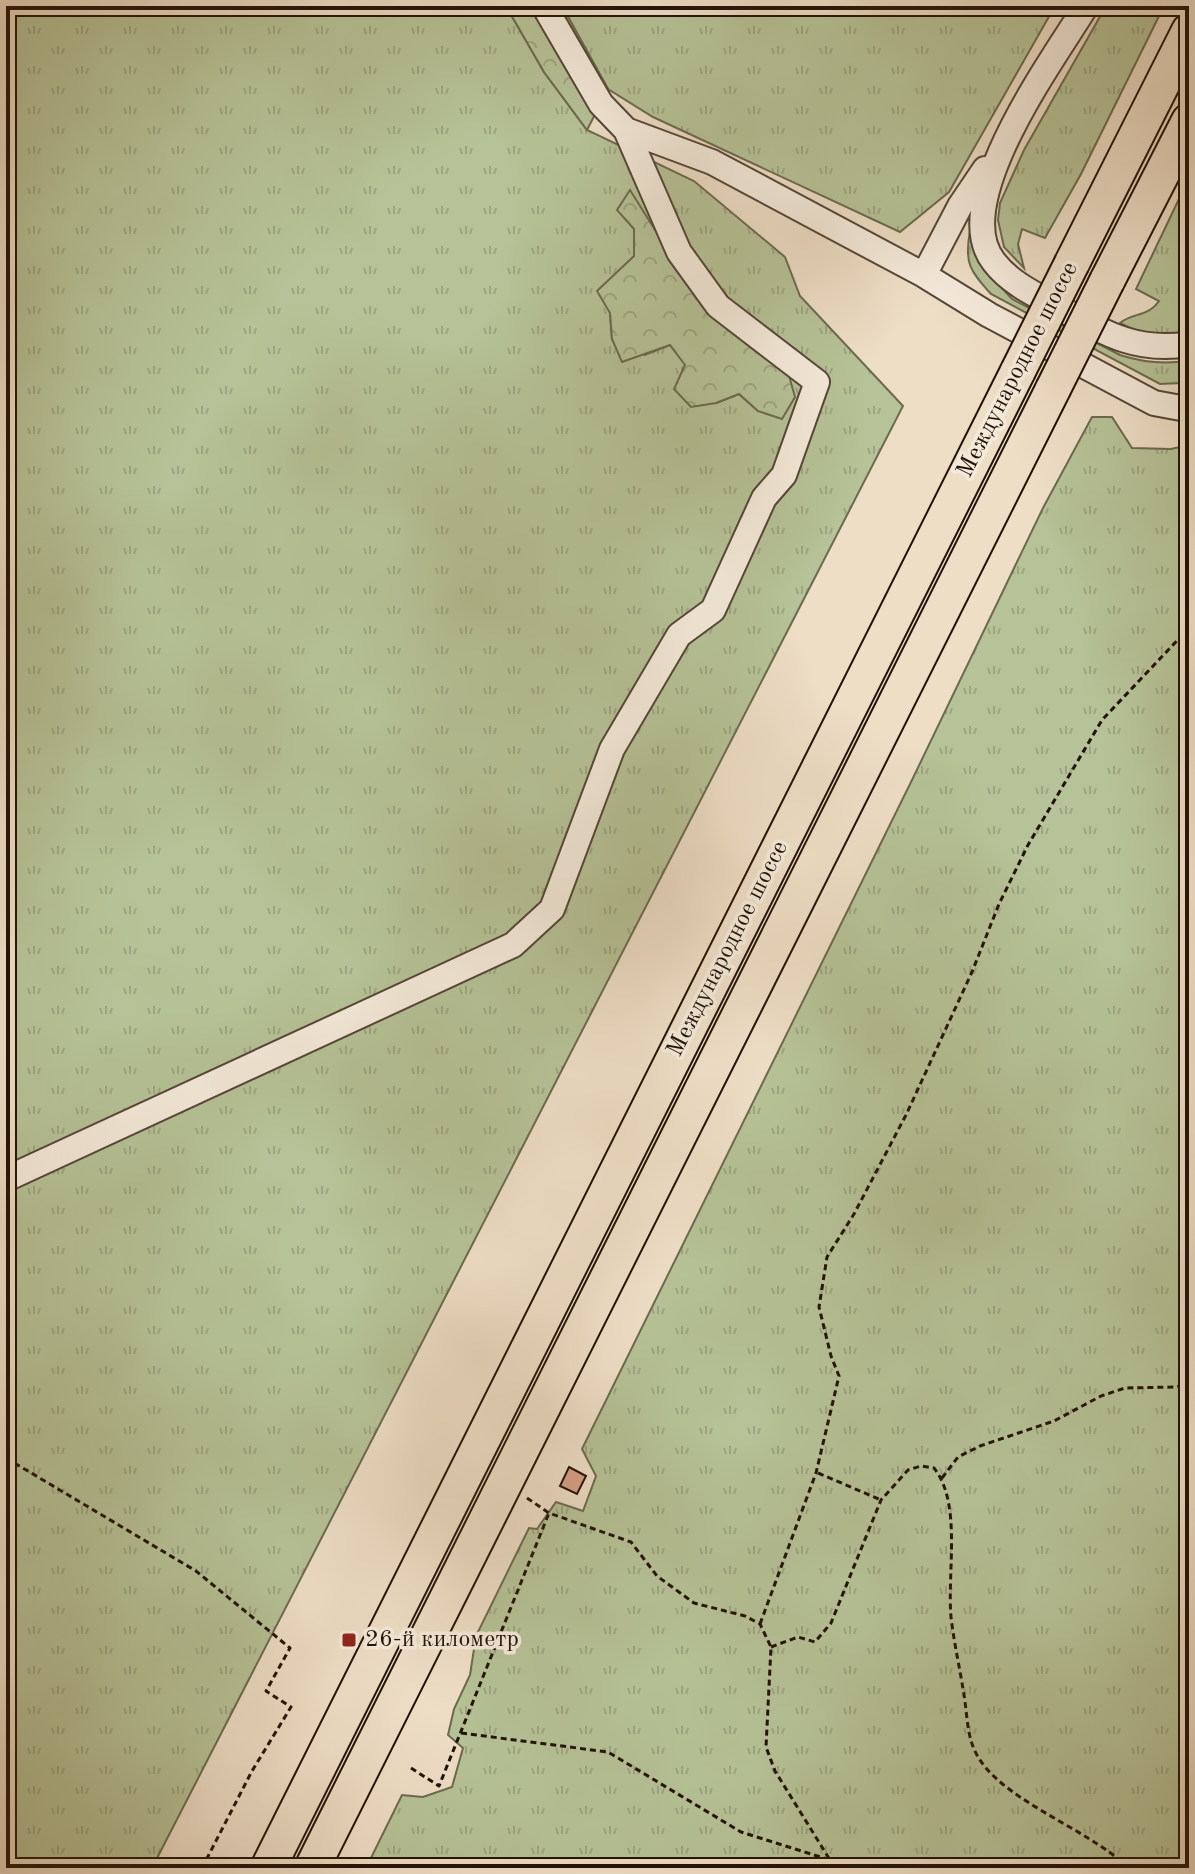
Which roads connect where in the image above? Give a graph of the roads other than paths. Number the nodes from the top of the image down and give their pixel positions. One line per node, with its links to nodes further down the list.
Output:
1 (544, 6): 5 (street)
2 (1086, 6): 6 (street)
3 (1189, 31): 11 (highway, Международное шоссе, bridge)
4 (1189, 121): 12 (highway, Международное шоссе, bridge)
5 (626, 130): 7 (street); 10 (street)
6 (1002, 144): 7 (street); 8 (street)
7 (924, 275): 9 (street)
8 (1189, 344)
9 (1186, 410)
10 (6, 1179)
11 (268, 1868)
12 (312, 1868)

